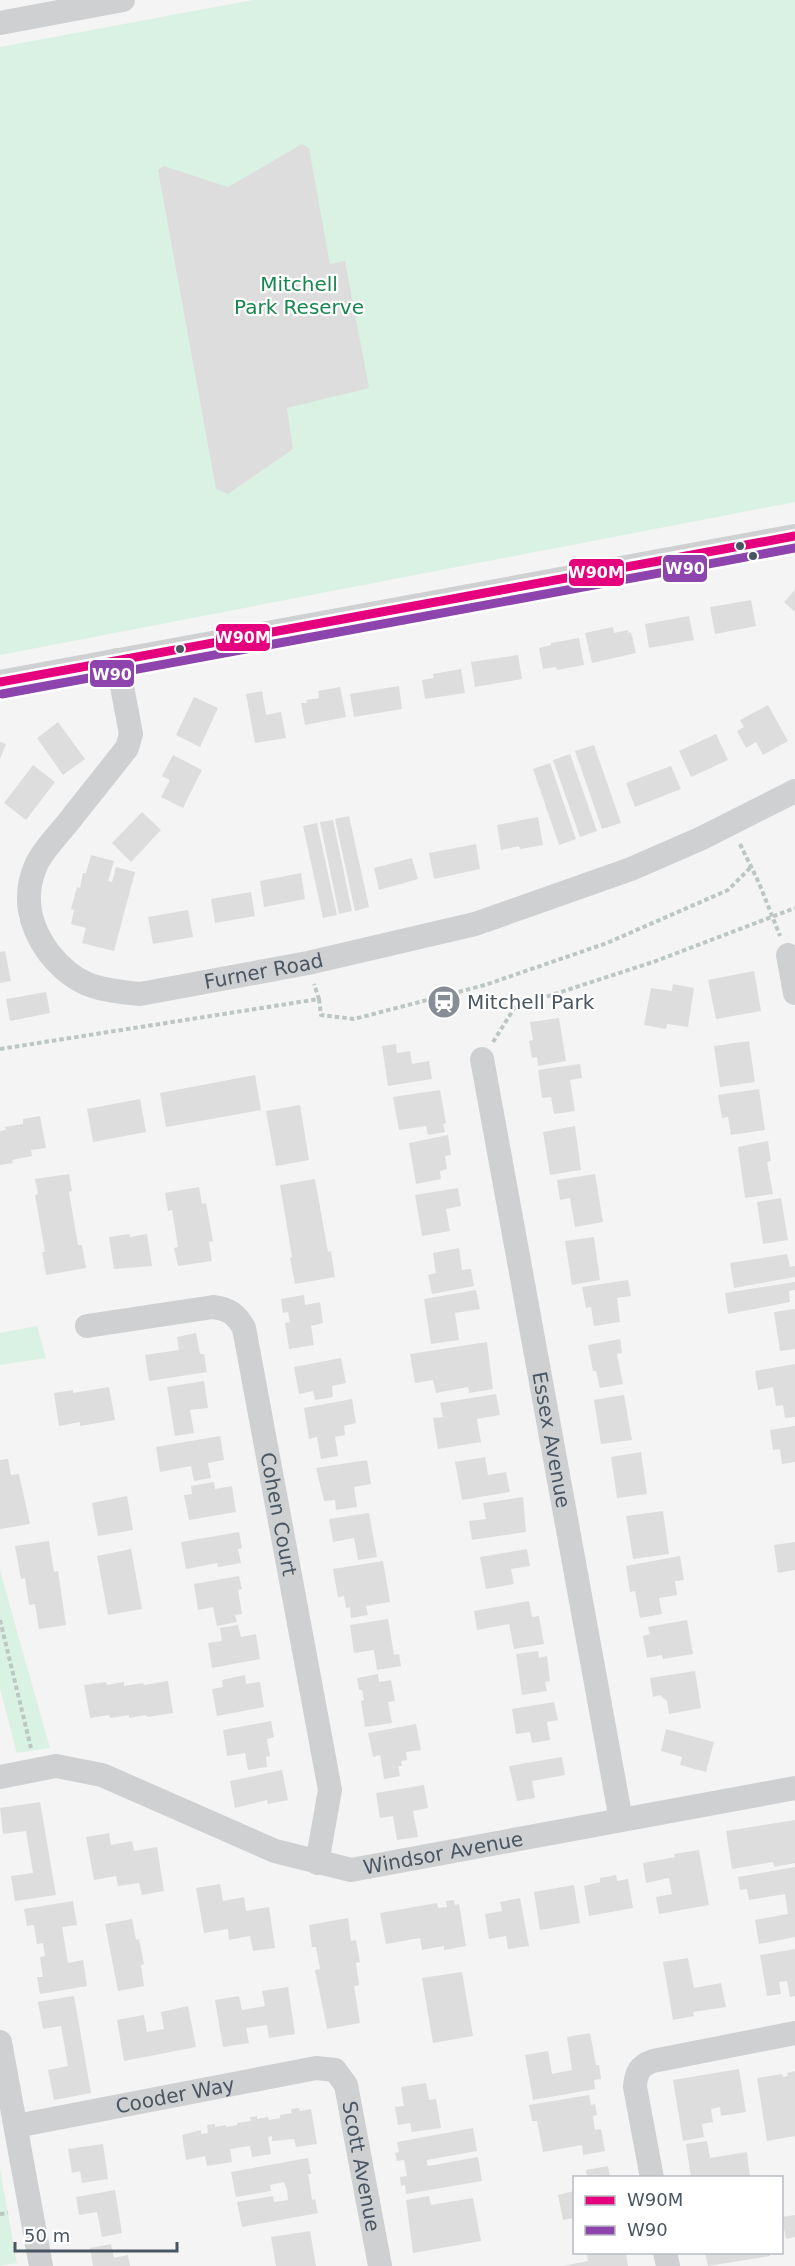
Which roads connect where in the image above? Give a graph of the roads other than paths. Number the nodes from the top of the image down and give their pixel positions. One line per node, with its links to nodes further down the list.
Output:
1 (123, 0): 2 (street)
2 (0, 23)
3 (795, 536): 4 (street)
4 (117, 660): 5 (street); 6 (street, Furner Road)
5 (0, 682)
6 (795, 791)
7 (788, 955): 8 (street)
8 (795, 993)
9 (482, 1059): 13 (street, Essex Avenue)
10 (87, 1326): 14 (street, Cohen Court)
11 (0, 1777): 14 (street, Windsor Avenue)
12 (795, 1788): 13 (street, Windsor Avenue)
13 (621, 1820): 14 (street, Windsor Avenue)
14 (316, 1863)
15 (795, 2033): 19 (street)
16 (0, 2042): 18 (street)
17 (335, 2070): 18 (street, Cooder Way); 21 (street, Scott Avenue)
18 (15, 2126): 20 (street)
19 (652, 2176)
20 (41, 2266)
21 (380, 2266)

